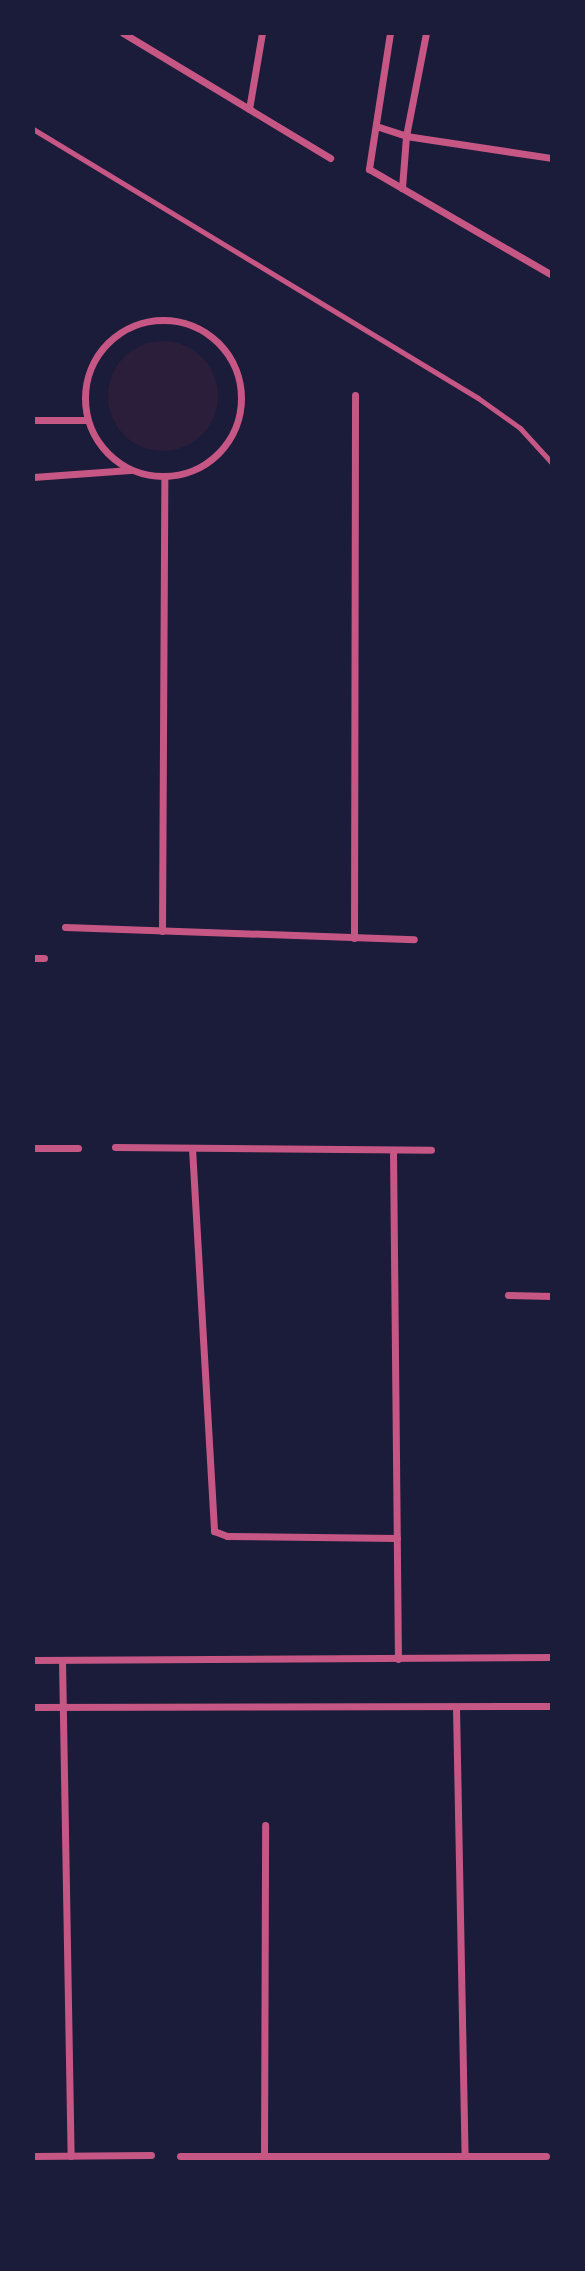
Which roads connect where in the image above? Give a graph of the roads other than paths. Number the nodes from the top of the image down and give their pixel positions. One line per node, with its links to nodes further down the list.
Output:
1 (123, 33): 5 (street)
2 (262, 33): 5 (street)
3 (390, 33): 6 (street)
4 (426, 33): 8 (street)
5 (250, 109): 9 (street)
6 (376, 126): 8 (street); 11 (street)
7 (33, 129): 16 (lane)
8 (406, 136): 10 (street); 11 (street)
9 (330, 158)
10 (552, 158)
11 (402, 188): 12 (street)
12 (552, 275)
13 (355, 395): 22 (street)
14 (33, 420): 15 (street)
15 (87, 420): 17 (street); 18 (street)
16 (552, 463)
17 (132, 470): 18 (street); 19 (street)
18 (164, 476): 21 (street)
19 (33, 477)
20 (65, 927): 21 (street)
21 (162, 931): 22 (street)
22 (354, 938): 23 (street)
23 (414, 939)
24 (33, 958): 25 (street)
25 (44, 958)
26 (115, 1147): 29 (street)
27 (33, 1148): 28 (street)
28 (78, 1148)
29 (192, 1148): 30 (street); 34 (street)
30 (393, 1150): 31 (street); 34 (street)
31 (431, 1150)
32 (508, 1295): 33 (street)
33 (552, 1296)
34 (397, 1538): 36 (street)
35 (552, 1657): 36 (street)
36 (398, 1658): 38 (street)
37 (33, 1660): 38 (street)
38 (62, 1660): 41 (street)
39 (552, 1706): 42 (street)
40 (33, 1707): 41 (street)
41 (63, 1707): 42 (street); 44 (street)
42 (456, 1707): 49 (street)
43 (265, 1825): 48 (street)
44 (71, 2155): 45 (street); 46 (street)
45 (151, 2155)
46 (33, 2156)
47 (180, 2156): 48 (street)
48 (264, 2156): 49 (street)
49 (465, 2156): 50 (street)
50 (546, 2156)

